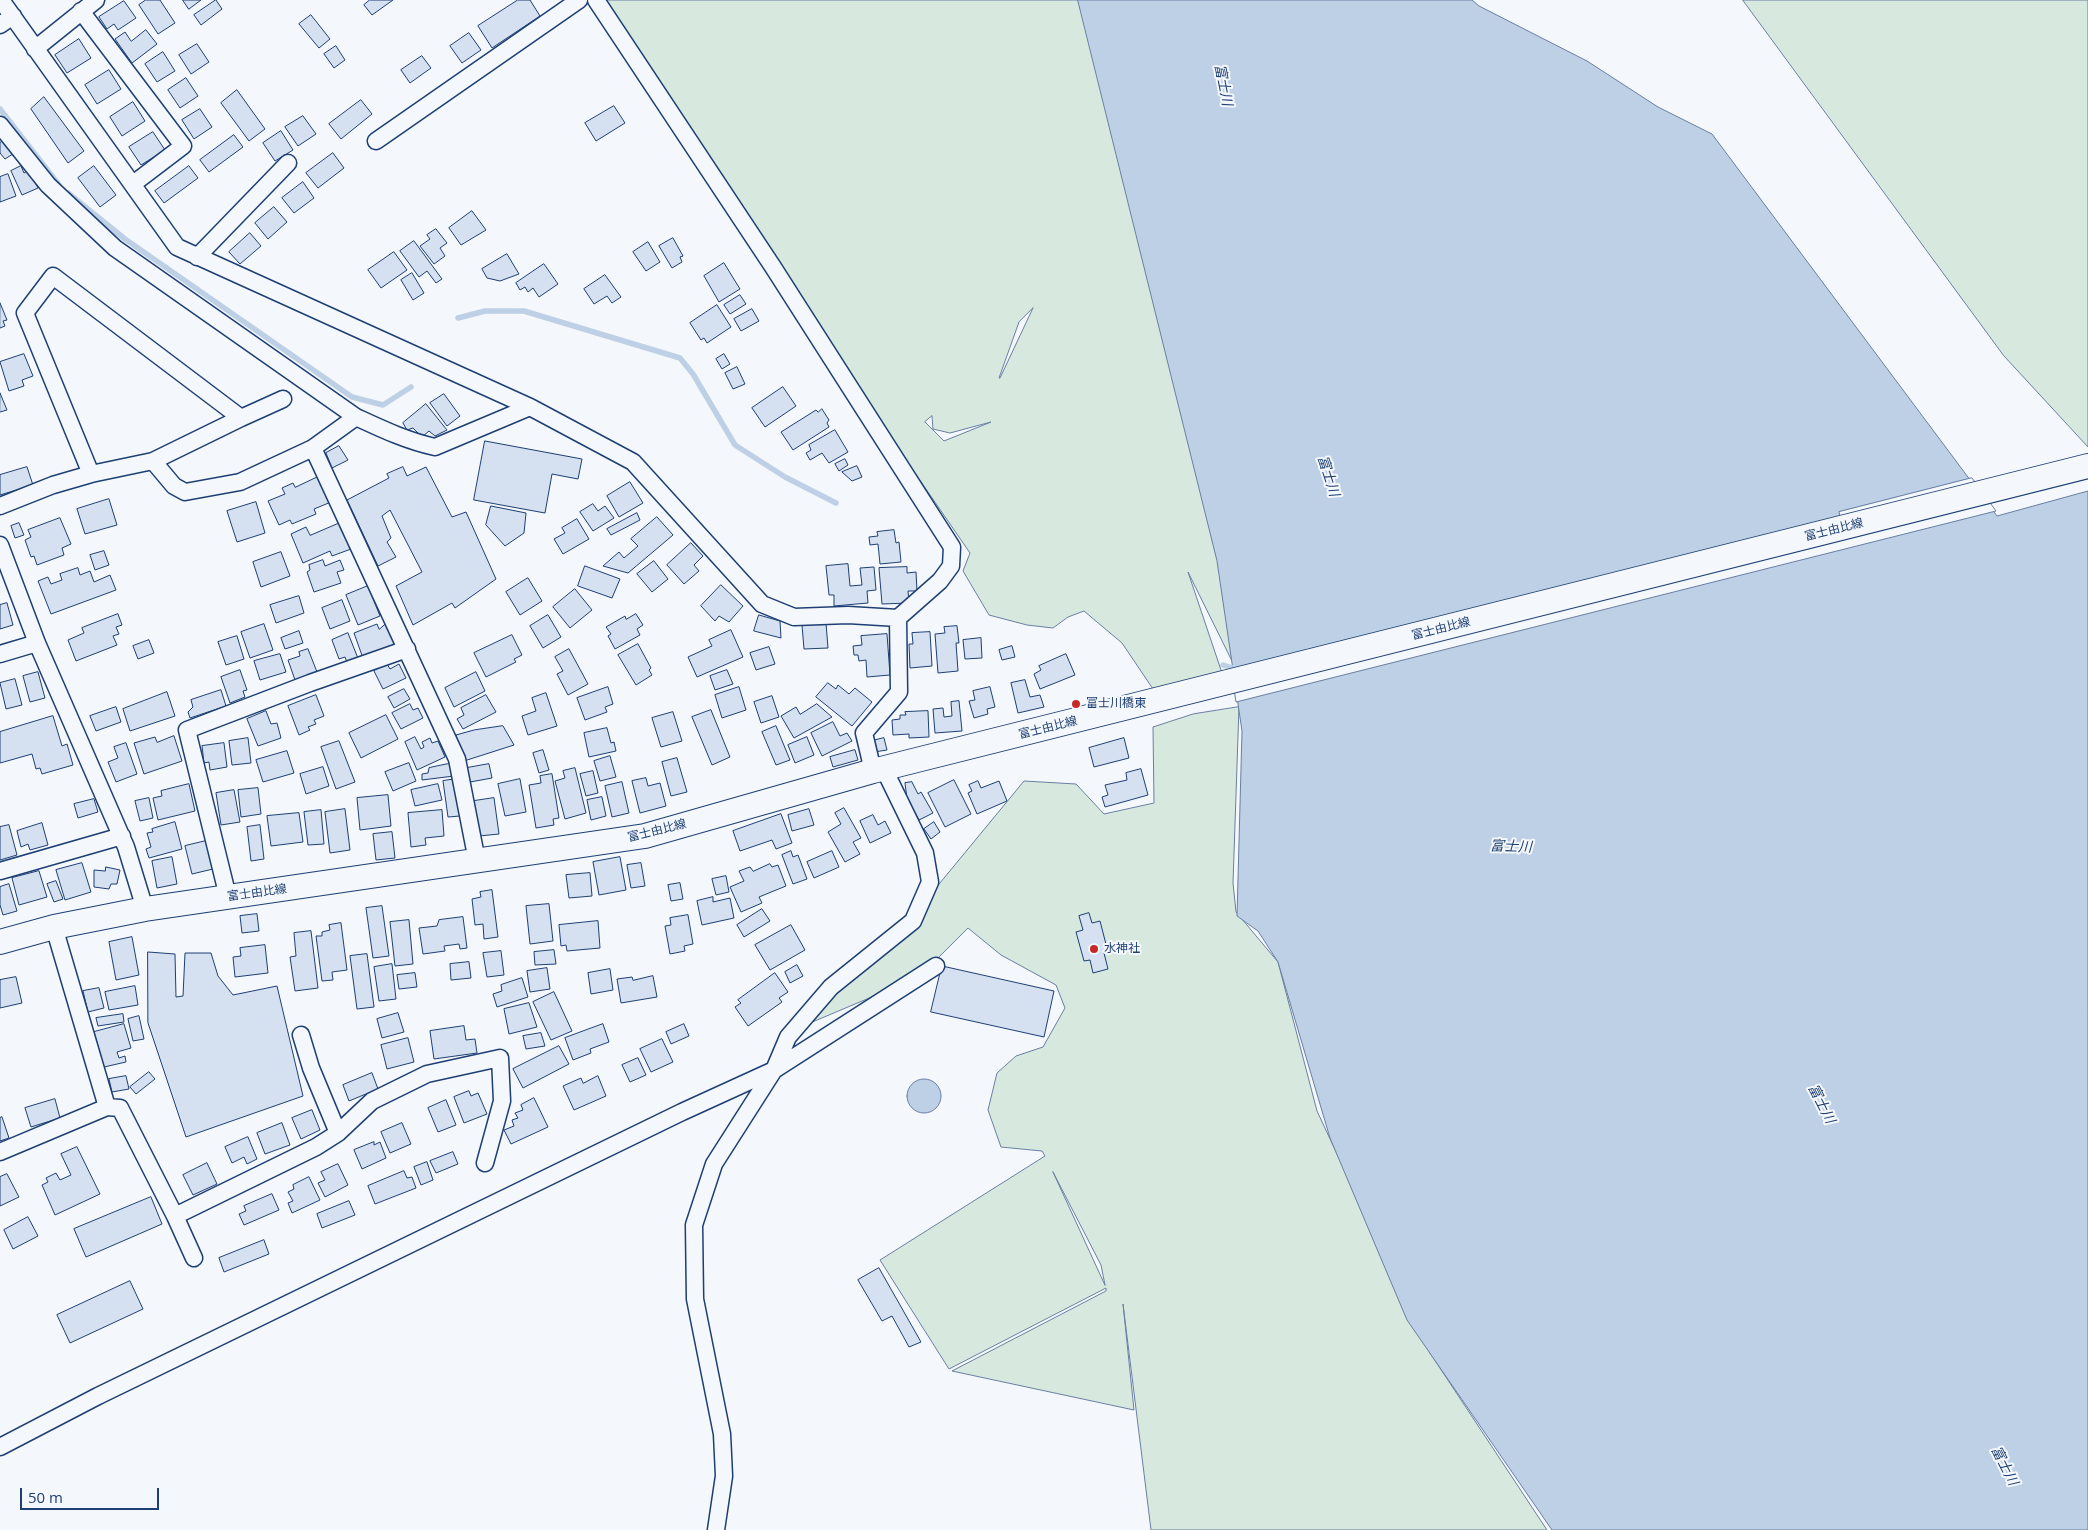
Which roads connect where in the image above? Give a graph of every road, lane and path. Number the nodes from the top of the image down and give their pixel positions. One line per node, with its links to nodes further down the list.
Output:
1 (1, 0): 6 (street)
2 (96, 0): 5 (street)
3 (579, 0): 9 (street)
4 (596, 0): 23 (street)
5 (81, 12): 7 (street); 11 (street)
6 (7, 21): 7 (street)
7 (35, 48): 11 (street)
8 (0, 125): 15 (street)
9 (376, 141)
10 (288, 163): 12 (street)
11 (132, 184): 12 (street)
12 (197, 257): 14 (street)
13 (282, 399): 16 (street)
14 (530, 407): 15 (street); 23 (street)
15 (356, 417): 17 (street)
16 (240, 418): 18 (street); 20 (street)
17 (313, 448): 18 (street); 25 (street)
18 (153, 461): 20 (street)
19 (2088, 466): 27 (main road, 富士由比線)
20 (91, 474): 21 (street)
21 (0, 506)
22 (0, 545): 24 (street)
23 (898, 618): 27 (street)
24 (37, 643): 26 (street); 28 (street)
25 (407, 649): 29 (street); 31 (street)
26 (0, 654)
27 (878, 770): 29 (main road, 富士由比線); 37 (street)
28 (122, 836): 30 (street); 32 (street)
29 (476, 860): 31 (main road, 富士由比線)
30 (0, 871)
31 (228, 897): 32 (main road, 富士由比線)
32 (145, 909): 33 (main road, 富士由比線)
33 (54, 927): 34 (main road, 富士由比線); 38 (street)
34 (0, 942)
35 (936, 966): 37 (street)
36 (301, 1035): 39 (street)
37 (774, 1070): 44 (street); 45 (street)
38 (108, 1107): 40 (street); 42 (street)
39 (338, 1133): 41 (street); 42 (street)
40 (0, 1152)
41 (486, 1163)
42 (175, 1216): 43 (street)
43 (194, 1258)
44 (0, 1447)
45 (716, 1530)

